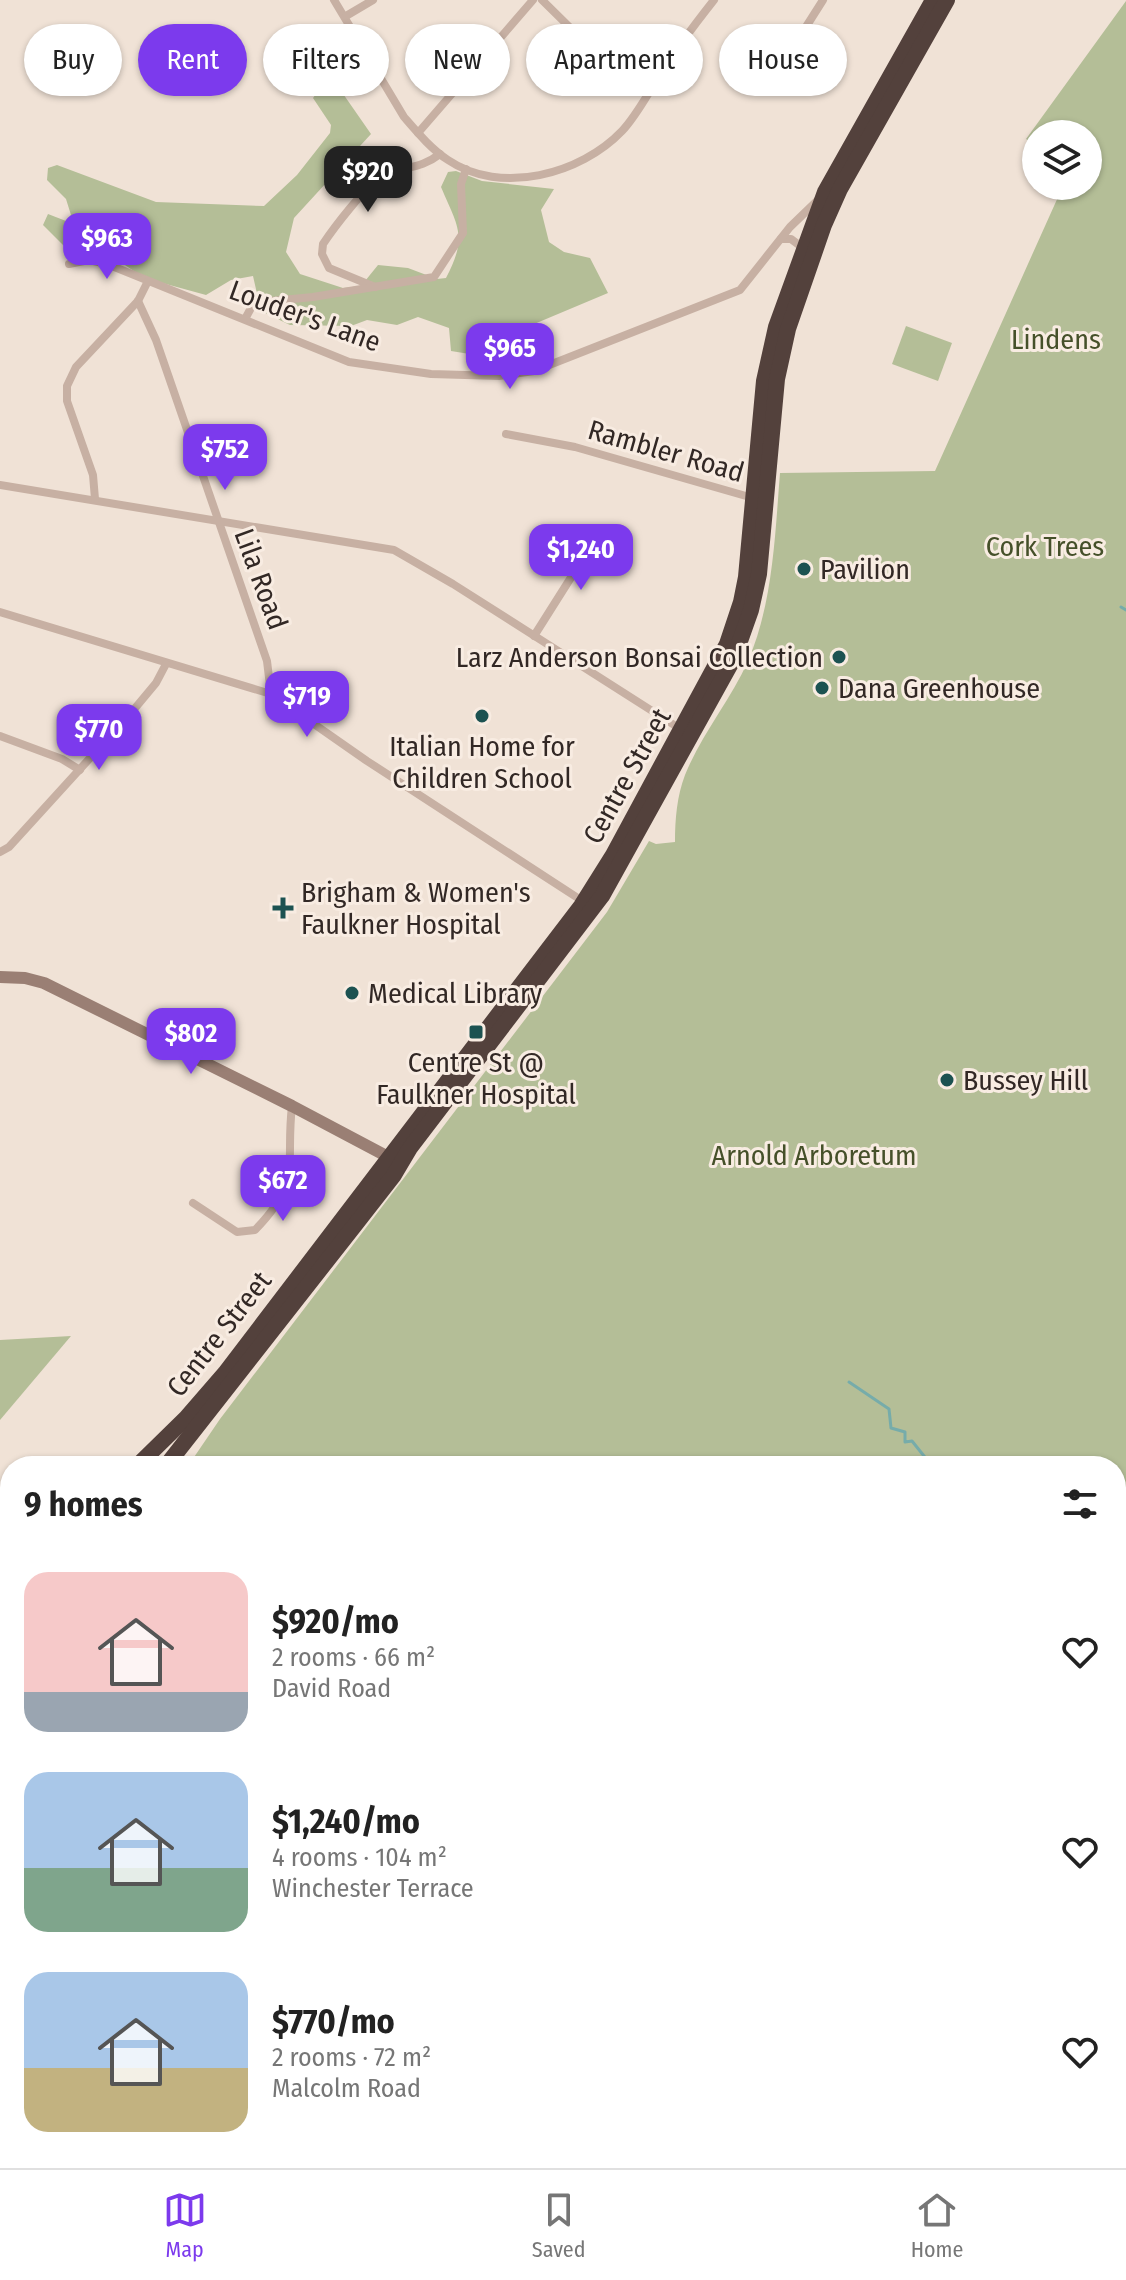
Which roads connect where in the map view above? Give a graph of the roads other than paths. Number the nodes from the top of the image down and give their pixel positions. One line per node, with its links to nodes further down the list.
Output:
1 (334, 0): 9 (street)
2 (373, 0): 9 (street)
3 (533, 0): 14 (street)
4 (542, 0): 10 (street)
5 (714, 0): 11 (street)
6 (823, 0): 12 (street)
7 (933, 0): 17 (highway, Centre Street)
8 (947, 0): 28 (highway, Centre Street)
9 (346, 16): 14 (street)
10 (566, 24)
11 (695, 24)
12 (808, 24)
13 (646, 96): 16 (street)
14 (418, 133): 15 (street)
15 (440, 154): 16 (street); 22 (street)
16 (466, 169): 22 (street)
17 (823, 195): 18 (street, Louder's Lane); 19 (highway, Centre Street)
18 (781, 239): 19 (street); 24 (street, Louder's Lane)
19 (803, 248): 28 (highway, Centre Street)
20 (69, 264): 21 (street, Louder's Lane)
21 (148, 281): 23 (street); 24 (street, Louder's Lane)
22 (376, 288): 24 (street)
23 (138, 301): 27 (street); 29 (street, Lila Road)
24 (245, 319)
25 (506, 434): 28 (street, Rambler Road)
26 (0, 485): 27 (street)
27 (95, 499): 29 (street)
28 (760, 500): 35 (highway, Centre Street)
29 (217, 520): 32 (street); 34 (street, Lila Road)
30 (601, 530): 32 (street)
31 (0, 612): 33 (street)
32 (534, 636): 35 (street)
33 (166, 664): 34 (street); 37 (street)
34 (271, 694): 39 (street)
35 (687, 734): 39 (highway, Centre Street)
36 (0, 736): 37 (street)
37 (80, 770): 38 (street)
38 (0, 852)
39 (589, 905): 42 (highway, Centre Street)
40 (0, 977): 41 (street)
41 (292, 1106): 42 (street); 43 (street)
42 (394, 1160): 44 (highway, Centre Street); 45 (highway, Centre Street)
43 (193, 1203)
44 (147, 1456)
45 (174, 1456)

